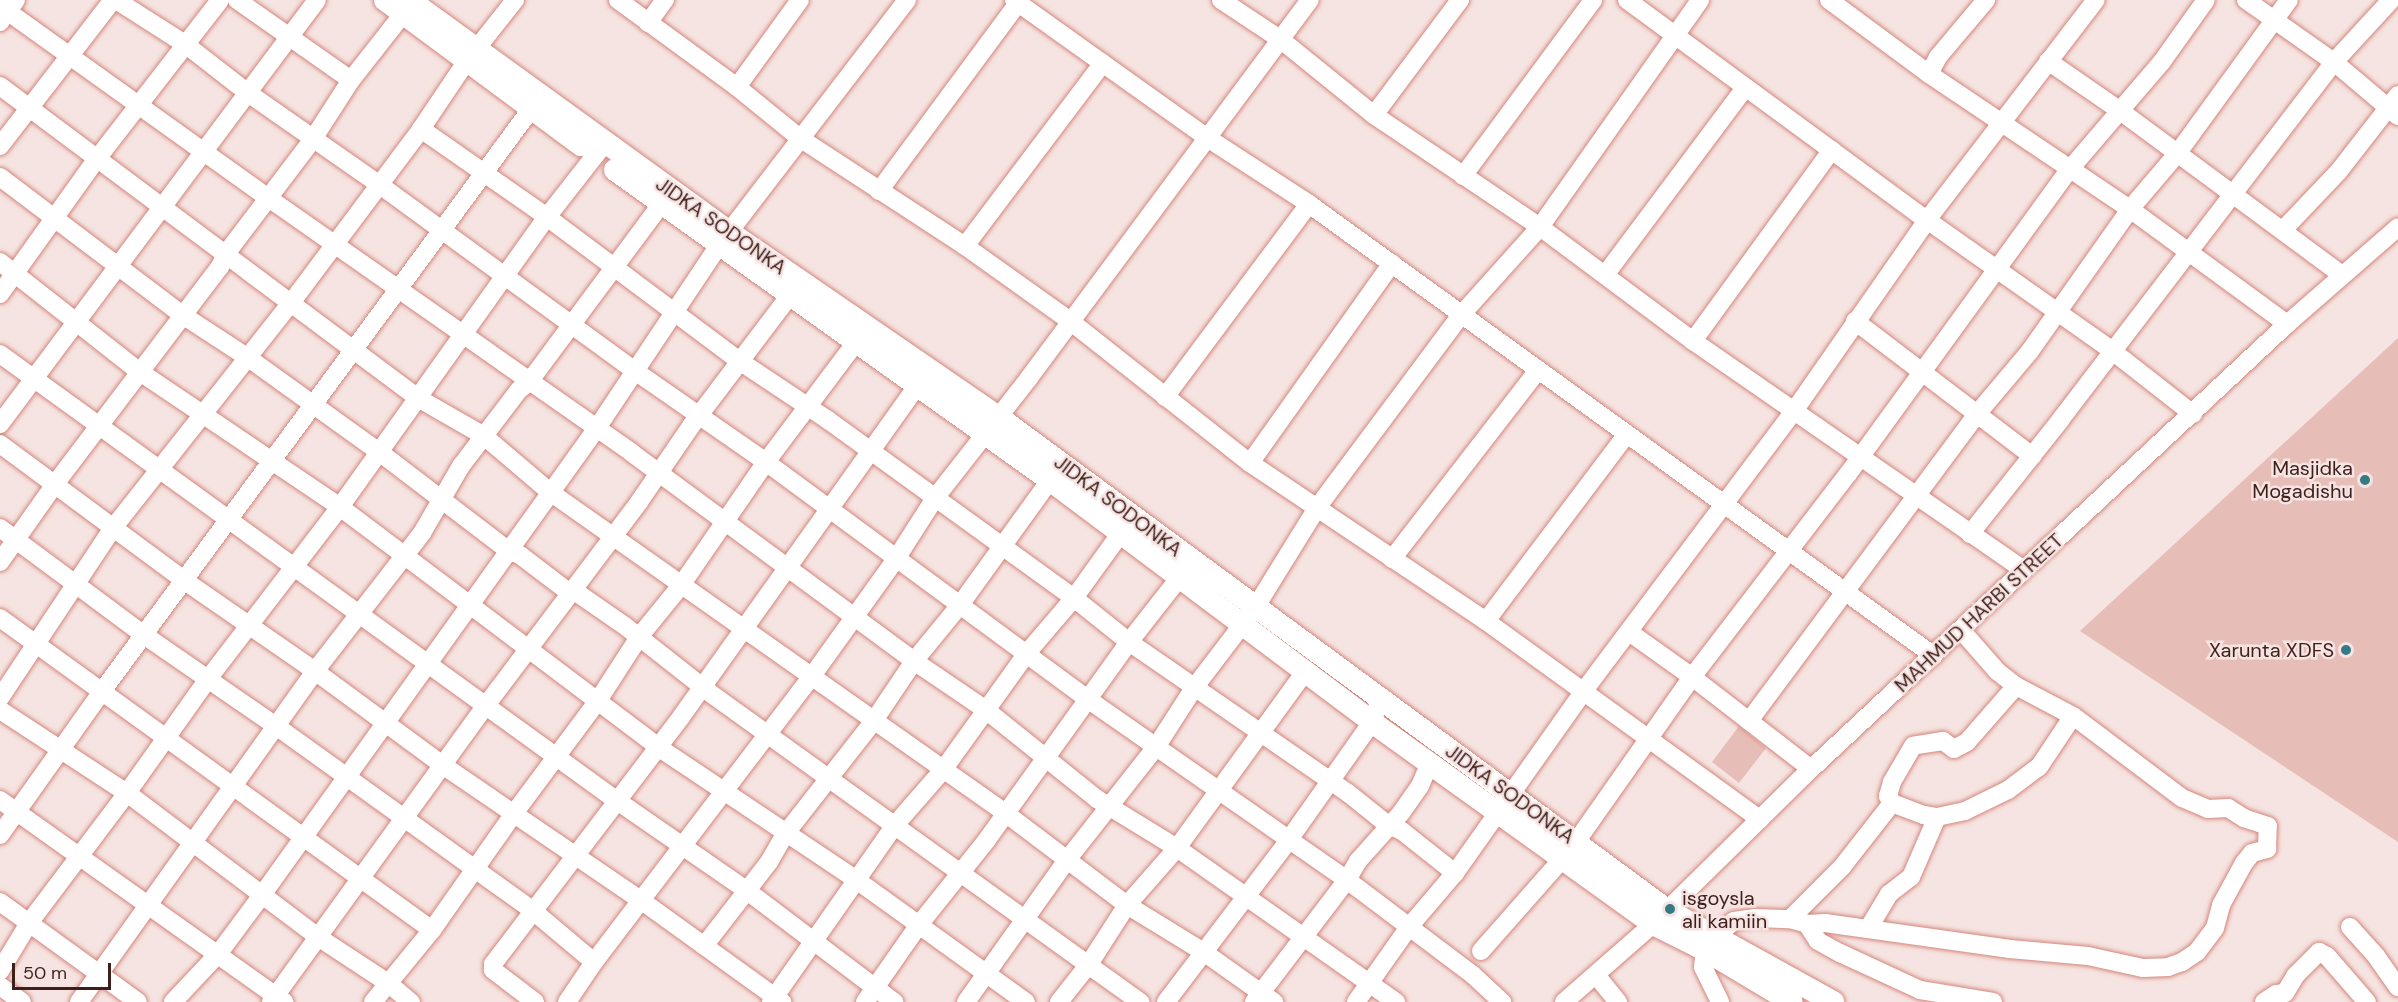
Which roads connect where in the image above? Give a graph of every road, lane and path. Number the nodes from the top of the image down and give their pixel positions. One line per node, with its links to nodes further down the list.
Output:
1 (114, 0): 32 (street); 33 (street)
2 (220, 0): 32 (street)
3 (237, 0): 30 (street)
4 (316, 0): 30 (street)
5 (385, 0): 25 (main road, JIDKA SODONKA)
6 (515, 0): 34 (street)
7 (618, 0): 28 (street)
8 (665, 0): 28 (street)
9 (800, 0): 41 (street)
10 (907, 0): 54 (street)
11 (1221, 0): 31 (street)
12 (1310, 0): 31 (street)
13 (1460, 0): 49 (street)
14 (1593, 0): 63 (street)
15 (1628, 0): 29 (street)
16 (1700, 0): 29 (street)
17 (1986, 0): 38 (street)
18 (2096, 0): 35 (street)
19 (2206, 0): 48 (street)
20 (2246, 0): 27 (street)
21 (2289, 0): 27 (street)
22 (2391, 0): 36 (street)
23 (1016, 1): 37 (street); 66 (street)
24 (1841, 3): 38 (street)
25 (406, 7): 34 (main road, JIDKA SODONKA); 39 (street)
26 (6, 10): 33 (street)
27 (2274, 19): 36 (street); 59 (street)
28 (648, 24): 41 (street)
29 (1675, 34): 42 (street); 77 (street)
30 (289, 38): 39 (street); 43 (street)
31 (1280, 39): 49 (street); 52 (street)
32 (185, 45): 43 (street); 44 (street)
33 (70, 54): 44 (street); 46 (street)
34 (472, 56): 47 (main road, JIDKA SODONKA); 51 (street); 56 (main road, JIDKA SODONKA)
35 (2048, 61): 48 (street); 50 (street)
36 (2334, 62): 45 (street); 67 (street)
37 (1103, 63): 52 (street); 82 (street)
38 (1929, 74): 50 (street)
39 (351, 80): 53 (street)
40 (0, 86): 46 (street)
41 (737, 87): 54 (street)
42 (1745, 88): 57 (street); 92 (street)
43 (248, 93): 53 (street); 58 (street)
44 (140, 106): 58 (street); 60 (street)
45 (2395, 106): 79 (street)
46 (29, 107): 55 (street); 60 (street)
47 (531, 109): 56 (main road, JIDKA SODONKA); 62 (street)
48 (2119, 110): 59 (street); 61 (street)
49 (1374, 115): 63 (street)
50 (2002, 122): 61 (street); 75 (street)
51 (421, 129): 62 (street); 65 (street)
52 (1206, 137): 70 (street); 103 (street)
53 (313, 139): 65 (street); 68 (street)
54 (801, 139): 66 (street); 80 (street)
55 (0, 146)
56 (599, 149): 69 (main road, JIDKA SODONKA); 73 (street); 80 (main road, JIDKA SODONKA)
57 (1832, 150): 75 (street); 109 (street)
58 (205, 152): 68 (street); 71 (street)
59 (2177, 154): 67 (street); 72 (street)
60 (96, 160): 71 (street); 74 (street)
61 (2070, 169): 72 (street); 89 (street)
62 (484, 174): 73 (street); 78 (street)
63 (1463, 176): 77 (street)
64 (0, 177): 74 (street)
65 (380, 185): 78 (street); 81 (street)
66 (879, 191): 82 (street)
67 (2232, 193): 79 (street); 83 (street)
68 (267, 197): 81 (street); 84 (street)
69 (661, 204): 80 (main road, JIDKA SODONKA); 88 (street)
70 (1309, 204): 86 (street); 122 (street)
71 (163, 208): 84 (street); 87 (street)
72 (2130, 209): 83 (street); 99 (street)
73 (547, 217): 88 (street); 91 (street)
74 (54, 220): 87 (street); 90 (street)
75 (1927, 220): 89 (street); 104 (street)
76 (2398, 226): 93 (street, MAHMUD HARBI STREET)
77 (1540, 227): 92 (street); 100 (street)
78 (440, 230): 91 (street); 94 (street)
79 (2283, 230): 93 (street)
80 (724, 239): 96 (main road, JIDKA SODONKA); 98 (street); 132 (main road, JIDKA SODONKA)
81 (336, 244): 94 (street); 97 (street)
82 (965, 246): 103 (street)
83 (2188, 250): 106 (street); 110 (street)
84 (225, 255): 97 (street); 101 (street)
85 (0, 262): 90 (street)
86 (1392, 263): 100 (street); 144 (street)
87 (118, 268): 101 (street); 102 (street)
88 (613, 268): 98 (street); 105 (street)
89 (1998, 269): 99 (street); 118 (street)
90 (16, 273): 95 (street); 102 (street)
91 (505, 275): 105 (street); 107 (street)
92 (1605, 275): 109 (street)
93 (2342, 275): 106 (street, MAHMUD HARBI STREET)
94 (398, 288): 107 (street); 111 (street)
95 (0, 294)
96 (790, 295): 108 (main road, JIDKA SODONKA); 114 (street)
97 (291, 303): 111 (street); 113 (street)
98 (675, 311): 114 (street); 116 (street)
99 (2057, 312): 110 (street); 128 (street)
100 (1461, 315): 115 (street); 155 (street)
101 (183, 316): 113 (street); 117 (street)
102 (76, 320): 117 (street); 119 (street)
103 (1070, 321): 122 (street); 132 (street)
104 (1855, 321): 118 (street); 126 (street)
105 (572, 323): 116 (street); 120 (street)
106 (2287, 324): 129 (street, MAHMUD HARBI STREET)
107 (464, 334): 120 (street); 123 (street)
108 (857, 341): 121 (main road, JIDKA SODONKA); 125 (street)
109 (1693, 341): 126 (street)
110 (2111, 350): 129 (street); 141 (street)
111 (353, 351): 123 (street); 124 (street)
112 (0, 354): 119 (street)
113 (247, 357): 124 (street); 127 (street)
114 (741, 362): 125 (street); 130 (street)
115 (1538, 370): 135 (street); 170 (street)
116 (634, 371): 130 (street); 134 (street)
117 (140, 372): 127 (street); 133 (street)
118 (1921, 374): 128 (street); 140 (street)
119 (33, 377): 131 (street); 133 (street)
120 (529, 382): 134 (street); 136 (street)
121 (918, 385): 132 (main road, JIDKA SODONKA); 139 (street)
122 (1165, 397): 144 (street)
123 (418, 398): 136 (street); 138 (street)
124 (312, 405): 138 (street); 142 (street)
125 (809, 407): 139 (street); 143 (street)
126 (1794, 411): 140 (street); 153 (street)
127 (203, 414): 142 (street); 145 (street)
128 (1977, 414): 141 (street); 150 (street)
129 (2193, 414): 174 (street, MAHMUD HARBI STREET)
130 (701, 416): 143 (street); 146 (street)
131 (0, 424)
132 (991, 425): 147 (main road, JIDKA SODONKA); 151 (street); 159 (main road, JIDKA SODONKA)
133 (99, 428): 145 (street); 148 (street)
134 (597, 429): 146 (street); 149 (street)
135 (1627, 434): 153 (street); 188 (street)
136 (484, 436): 149 (street); 152 (street)
137 (0, 444): 148 (street)
138 (378, 451): 152 (street); 154 (street)
139 (869, 452): 151 (street); 156 (street)
140 (1861, 455): 150 (street); 166 (street)
141 (2032, 456): 162 (street)
142 (272, 460): 154 (street); 157 (street)
143 (766, 462): 156 (street); 158 (street)
144 (1250, 463): 155 (street)
145 (159, 470): 157 (street); 161 (street)
146 (658, 473): 158 (street); 163 (street)
147 (1050, 480): 159 (main road, JIDKA SODONKA); 165 (street)
148 (55, 484): 161 (street); 164 (street)
149 (550, 492): 163 (street); 167 (street)
150 (1917, 497): 162 (street); 180 (street)
151 (935, 498): 165 (street); 169 (street)
152 (440, 500): 167 (street); 168 (street)
153 (1725, 505): 166 (street); 192 (street)
154 (340, 507): 168 (street); 172 (street)
155 (1317, 508): 170 (street); 186 (street)
156 (830, 511): 169 (street); 173 (street)
157 (227, 520): 172 (street); 176 (street)
158 (725, 521): 173 (street); 178 (street)
159 (1126, 525): 175 (main road, JIDKA SODONKA); 181 (street); 186 (main road, JIDKA SODONKA)
160 (0, 528): 164 (street)
161 (113, 528): 176 (street); 177 (street)
162 (1970, 534): 174 (street)
163 (613, 535): 178 (street); 179 (street)
164 (15, 540): 171 (street); 177 (street)
165 (1001, 547): 181 (street); 182 (street)
166 (1788, 549): 180 (street); 205 (street)
167 (509, 551): 179 (street); 183 (street)
168 (404, 558): 183 (street); 184 (street)
169 (896, 559): 182 (street); 185 (street)
170 (1392, 559): 188 (street)
171 (0, 562)
172 (294, 567): 184 (street); 189 (street)
173 (788, 567): 185 (street); 190 (street)
174 (2024, 570): 191 (street, MAHMUD HARBI STREET)
175 (1180, 577): 186 (main road, JIDKA SODONKA); 195 (street)
176 (185, 581): 189 (street); 193 (street)
177 (75, 584): 193 (street); 196 (street)
178 (682, 584): 190 (street); 194 (street)
179 (573, 590): 194 (street); 197 (street)
180 (1846, 592): 199 (street); 220 (street)
181 (1074, 598): 195 (street); 198 (street)
182 (960, 605): 198 (street); 200 (street)
183 (468, 606): 197 (street); 201 (street)
184 (358, 614): 201 (street); 202 (street)
185 (855, 616): 200 (street); 204 (street)
186 (1249, 616): 203 (main road, JIDKA SODONKA); 209 (street); 214 (main road, JIDKA SODONKA)
187 (0, 618): 196 (street)
188 (1486, 621): 211 (street)
189 (249, 625): 202 (street); 206 (street)
190 (744, 627): 204 (street); 207 (street)
191 (1961, 630): 199 (street, MAHMUD HARBI STREET); 208 (street)
192 (1629, 632): 205 (street); 211 (street)
193 (144, 635): 206 (street); 210 (street)
194 (639, 637): 207 (street); 215 (street)
195 (1129, 642): 209 (street); 213 (street)
196 (36, 643): 210 (street); 212 (street)
197 (529, 650): 215 (street); 216 (street)
198 (1027, 652): 213 (street); 218 (street)
199 (1934, 656): 236 (street, MAHMUD HARBI STREET)
200 (914, 661): 218 (street); 222 (street)
201 (427, 664): 216 (street); 221 (street)
202 (315, 670): 221 (street); 224 (street)
203 (1305, 672): 223 (main road, JIDKA SODONKA); 226 (street)
204 (812, 676): 222 (street); 225 (street)
205 (1692, 677): 220 (street); 228 (street)
206 (208, 679): 224 (street); 227 (street)
207 (702, 685): 225 (street); 230 (street)
208 (2016, 686): 219 (street); 247 (street)
209 (1194, 688): 226 (street); 231 (street)
210 (103, 690): 227 (street); 229 (street)
211 (1583, 692): 228 (street); 248 (street)
212 (0, 698)
213 (1089, 700): 231 (street); 233 (street)
214 (1380, 700): 223 (street); 248 (main road, JIDKA SODONKA)
215 (597, 702): 230 (street); 232 (street)
216 (487, 704): 232 (street); 235 (street)
217 (0, 710): 229 (street)
218 (986, 710): 233 (street); 237 (street)
219 (2073, 716): 253 (street); 290 (street)
220 (1749, 721): 236 (street)
221 (385, 722): 235 (street); 238 (street)
222 (873, 722): 237 (street); 239 (street)
223 (1372, 722): 234 (main road, JIDKA SODONKA); 240 (street)
224 (276, 726): 238 (street); 241 (street)
225 (768, 732): 239 (street); 243 (street)
226 (1260, 732): 240 (street); 242 (street)
227 (166, 739): 241 (street); 244 (street)
228 (1649, 740): 255 (street); 265 (street)
229 (60, 747): 244 (street); 250 (street)
230 (658, 747): 243 (street); 246 (street)
231 (1156, 747): 242 (street); 249 (street)
232 (557, 756): 246 (street); 251 (street)
233 (1047, 758): 249 (street); 252 (street)
234 (1430, 763): 248 (main road, JIDKA SODONKA); 257 (street)
235 (444, 766): 251 (street); 254 (street)
236 (1811, 769): 255 (street, MAHMUD HARBI STREET)
237 (943, 770): 252 (street); 256 (street)
238 (346, 777): 254 (street); 260 (street)
239 (830, 777): 256 (street); 258 (street)
240 (1329, 781): 257 (street); 261 (street)
241 (234, 787): 260 (street); 262 (street)
242 (1218, 791): 261 (street); 264 (street)
243 (724, 792): 258 (street); 263 (street)
244 (127, 793): 262 (street); 266 (street)
245 (0, 800): 250 (street)
246 (616, 800): 263 (street); 267 (street)
247 (1892, 803): 253 (street); 285 (street)
248 (1503, 804): 265 (main road, JIDKA SODONKA); 270 (street)
249 (1110, 805): 264 (street); 268 (street)
250 (16, 809): 259 (street); 266 (street)
251 (515, 812): 267 (street); 269 (street)
252 (1004, 812): 268 (street); 271 (street)
253 (1937, 817): 290 (street)
254 (405, 819): 269 (street); 272 (street)
255 (1760, 819): 283 (street, MAHMUD HARBI STREET)
256 (895, 825): 271 (street); 274 (street)
257 (1388, 825): 270 (street); 273 (street)
258 (786, 833): 274 (street); 275 (street)
259 (0, 835)
260 (304, 837): 272 (street); 276 (street)
261 (1288, 841): 273 (street); 277 (street)
262 (193, 843): 276 (street); 280 (street)
263 (684, 846): 275 (street); 278 (street)
264 (1177, 849): 277 (street); 281 (street)
265 (1569, 850): 283 (main road, JIDKA SODONKA); 297 (street)
266 (78, 856): 280 (street); 286 (street)
267 (574, 856): 278 (street); 282 (street)
268 (1067, 860): 281 (street); 284 (street)
269 (473, 869): 282 (street); 291 (street)
270 (1455, 873): 288 (street)
271 (960, 874): 284 (street); 287 (street)
272 (362, 879): 291 (street); 292 (street)
273 (1347, 880): 288 (street); 293 (street)
274 (858, 881): 287 (street); 294 (street)
275 (746, 890): 294 (street); 296 (street)
276 (261, 895): 292 (street); 299 (street)
277 (1246, 898): 293 (street); 298 (street)
278 (642, 901): 296 (street); 300 (street)
279 (0, 902): 286 (street)
280 (149, 904): 299 (street); 303 (street)
281 (1127, 905): 298 (street); 301 (street)
282 (532, 910): 300 (street); 321 (street)
283 (1660, 917): 295 (main road, JIDKA SODONKA); 305 (street, MAHMUD HARBI STREET)
284 (1026, 920): 301 (street); 304 (street)
285 (1799, 922): 290 (street); 295 (street); 336 (street)
286 (29, 923): 302 (street); 303 (street)
287 (918, 926): 304 (street); 310 (street)
288 (1409, 927): 307 (street); 330 (street)
289 (2350, 927): 309 (street)
290 (1868, 929)
291 (432, 930): 306 (street)
292 (318, 937): 306 (street); 312 (street)
293 (1303, 937): 307 (street); 311 (street)
294 (814, 941): 310 (street); 314 (street)
295 (1710, 943): 333 (street); 334 (main road, JIDKA SODONKA); 335 (main road, JIDKA SODONKA)
296 (704, 946): 314 (street)
297 (1481, 951)
298 (1204, 952): 311 (street); 327 (street)
299 (219, 953): 312 (street); 318 (street)
300 (594, 962): 313 (street)
301 (1089, 964): 325 (street); 326 (street)
302 (0, 971)
303 (100, 974): 316 (street); 317 (street)
304 (986, 975): 323 (street); 324 (street)
305 (1596, 975): 331 (street, MAHMUD HARBI STREET); 332 (street)
306 (388, 983): 319 (street); 320 (street)
307 (1368, 984): 328 (street); 329 (street)
308 (0, 987): 315 (street)
309 (2398, 987)
310 (870, 995): 322 (street)
311 (1263, 999)
312 (277, 1000)
313 (573, 1000)
314 (776, 1000)
315 (22, 1002)
316 (79, 1002)
317 (138, 1002)
318 (173, 1002)
319 (373, 1002)
320 (411, 1002)
321 (535, 1002)
322 (894, 1002)
323 (966, 1002)
324 (1026, 1002)
325 (1059, 1002)
326 (1140, 1002)
327 (1166, 1002)
328 (1356, 1002)
329 (1395, 1002)
330 (1502, 1002)
331 (1564, 1002)
332 (1618, 1002)
333 (1720, 1002)
334 (1792, 1002)
335 (1833, 1002)
336 (1993, 1002)
337 (2264, 1002): 338 (street)
338 (2367, 1002)

